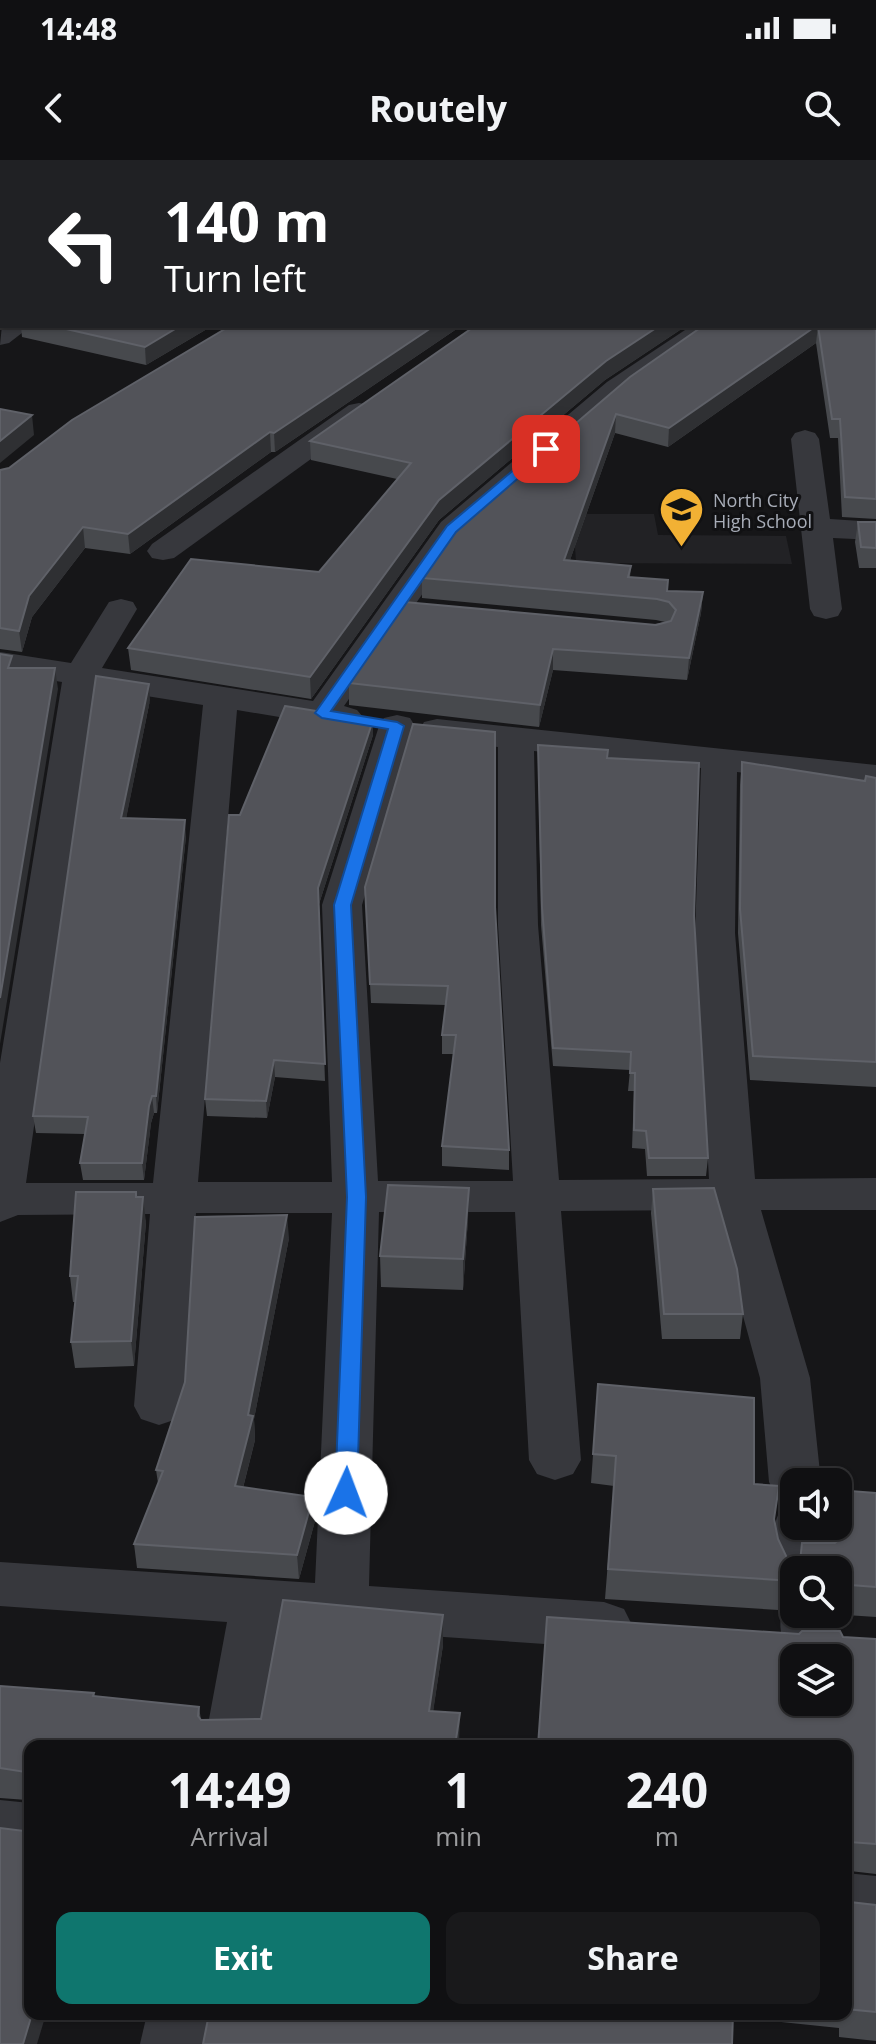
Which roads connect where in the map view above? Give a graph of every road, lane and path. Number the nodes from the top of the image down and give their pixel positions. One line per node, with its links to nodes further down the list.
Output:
1 (706, 328): 12 (street)
2 (377, 398): 6 (street)
3 (805, 439): 4 (street)
4 (816, 528): 5 (street); 8 (street)
5 (876, 531)
6 (163, 551)
7 (121, 609): 10 (street)
8 (826, 609)
9 (0, 662): 10 (street)
10 (80, 676): 11 (street); 22 (street)
11 (221, 699): 12 (street); 21 (street)
12 (322, 713): 13 (street)
13 (397, 726): 14 (street); 20 (street)
14 (516, 738): 15 (street); 19 (street)
15 (719, 759): 16 (street); 18 (street)
16 (876, 776)
17 (876, 1194): 18 (street)
18 (733, 1195): 19 (street); 25 (street)
19 (537, 1196): 20 (street); 24 (street)
20 (356, 1197): 21 (street); 28 (street)
21 (174, 1198): 22 (street); 23 (street)
22 (0, 1201)
23 (159, 1406)
24 (555, 1460)
25 (794, 1468)
26 (0, 1584): 27 (street)
27 (259, 1601): 28 (street); 32 (street)
28 (335, 1607): 29 (street)
29 (651, 1628)
30 (793, 1629): 31 (street)
31 (863, 1642)
32 (234, 1740)
33 (0, 1827): 34 (street)
34 (24, 1829)
35 (852, 1902): 36 (street)
36 (876, 1904)
37 (178, 2020): 38 (street)
38 (173, 2044)

